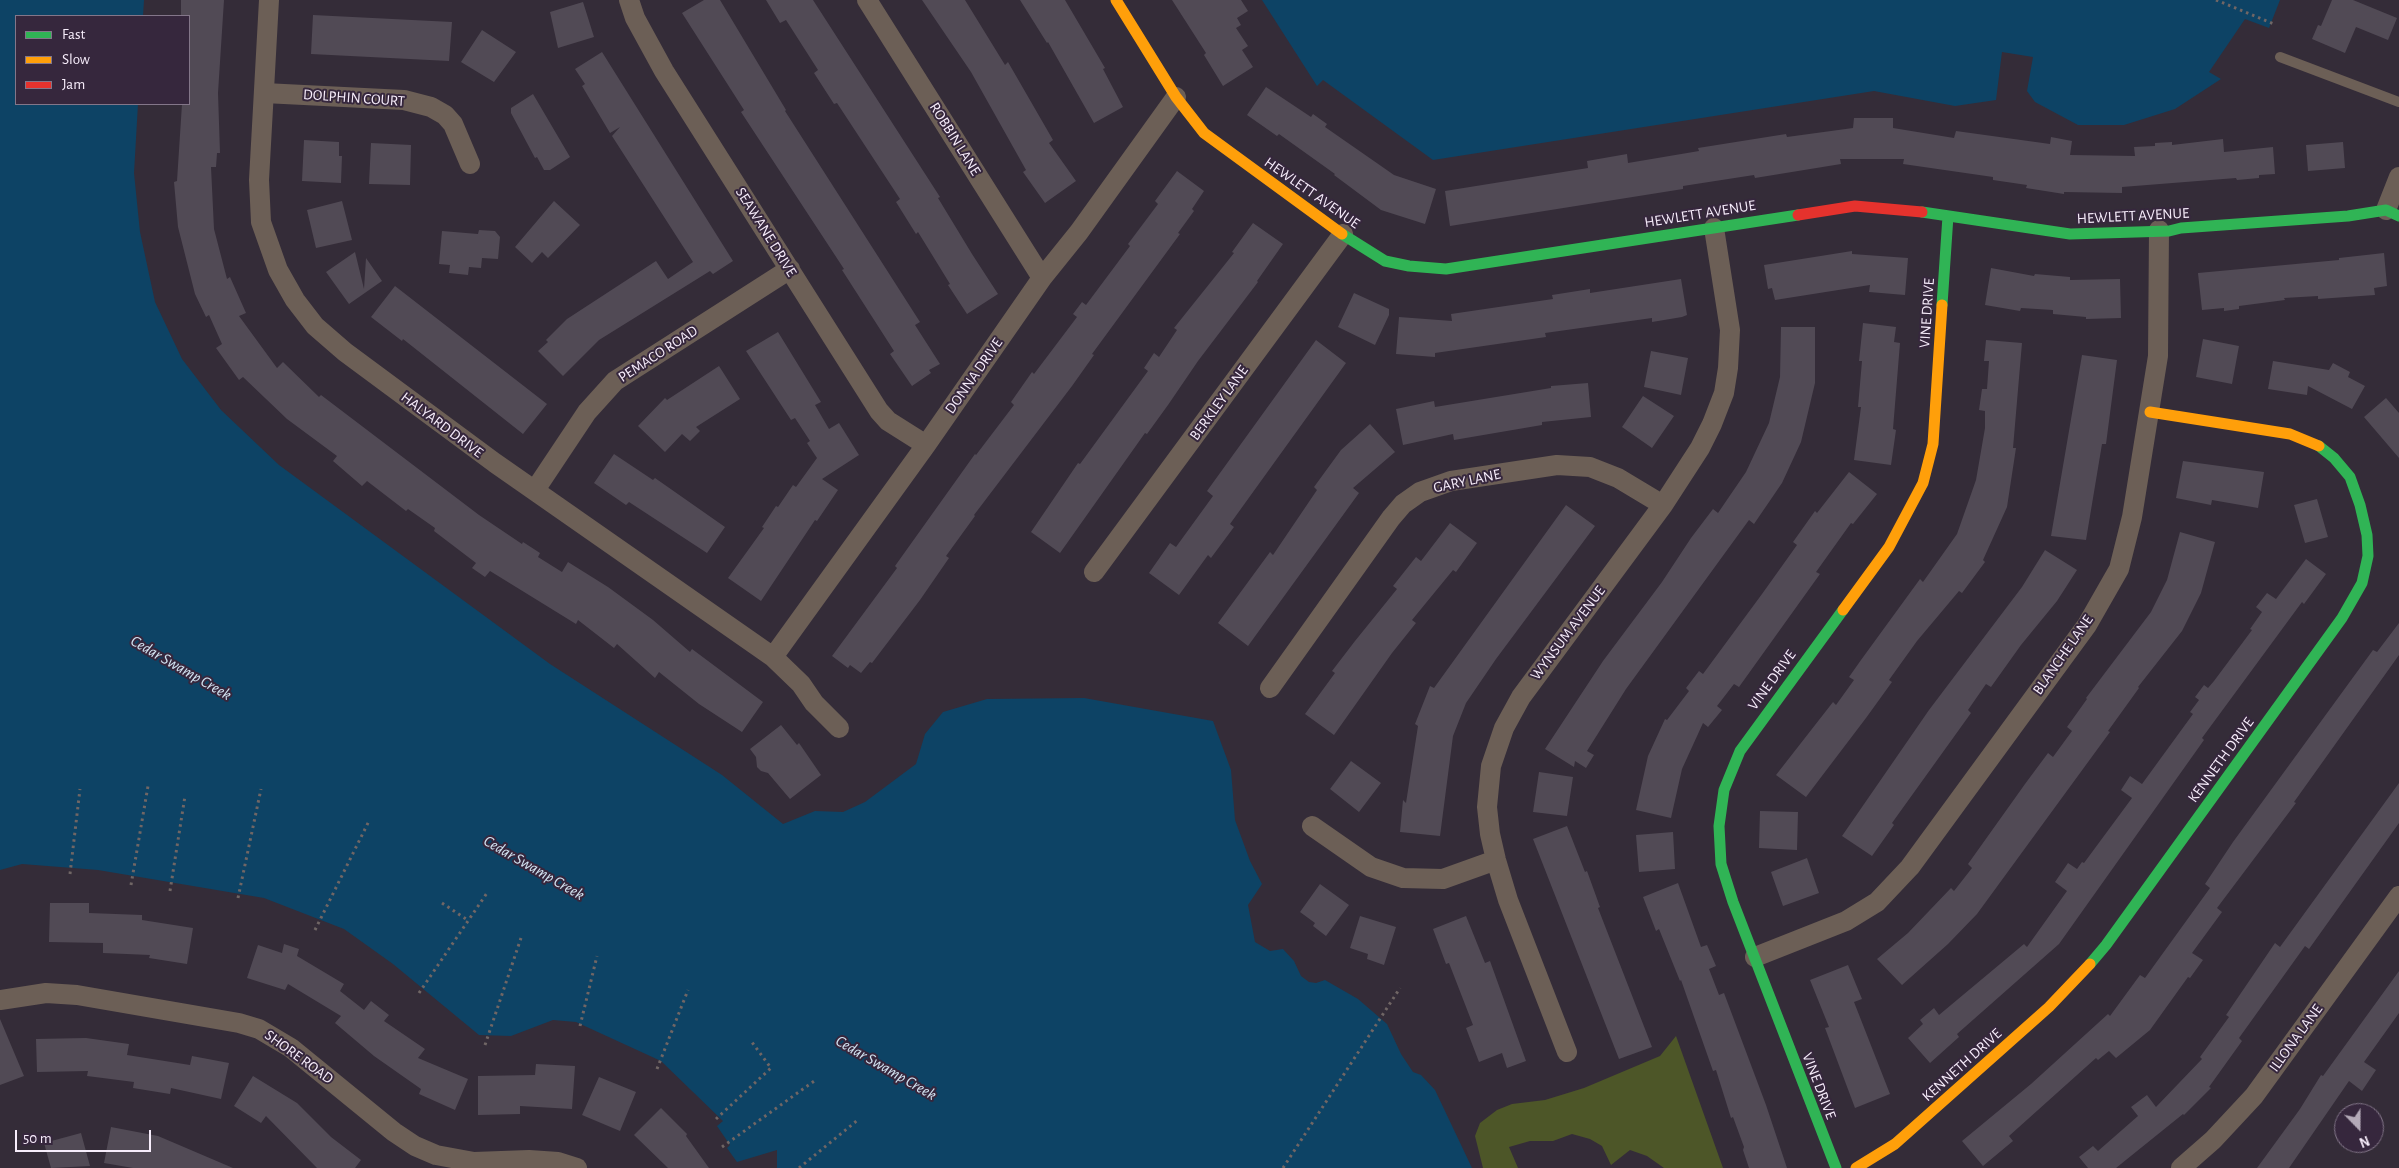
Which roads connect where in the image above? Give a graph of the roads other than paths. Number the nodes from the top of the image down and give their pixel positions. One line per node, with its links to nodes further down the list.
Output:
1 (269, 0): 6 (street, HALYARD DRIVE)
2 (629, 0): 16 (street, SEAWANE DRIVE)
3 (867, 0): 17 (street, ROBBIN LANE)
4 (1116, 0): 7 (street, HEWLETT AVENUE)
5 (2280, 57): 8 (lane)
6 (264, 92): 9 (street, DOLPHIN COURT); 20 (street, HALYARD DRIVE)
7 (1176, 97): 15 (street, HEWLETT AVENUE); 17 (street, DONNA DRIVE)
8 (2399, 102)
9 (470, 164)
10 (2399, 177): 11 (street)
11 (2392, 213): 14 (street, HEWLETT AVENUE)
12 (1948, 216): 13 (street, HEWLETT AVENUE); 14 (street, HEWLETT AVENUE); 29 (street, VINE DRIVE)
13 (1714, 228): 15 (street, HEWLETT AVENUE); 21 (street, WYNSUM AVENUE)
14 (2159, 230): 18 (street, BLANCHE LANE)
15 (1343, 234): 22 (street, BERKLEY LANE)
16 (790, 269): 19 (street, SEAWANE DRIVE); 20 (street, PEMACO ROAD)
17 (1042, 278): 19 (street, DONNA DRIVE)
18 (2150, 412): 29 (street, BLANCHE LANE); 34 (street, KENNETH DRIVE)
19 (926, 445): 23 (street, DONNA DRIVE)
20 (535, 490): 23 (street, HALYARD DRIVE)
21 (1663, 505): 24 (street, GARY LANE); 27 (street, WYNSUM AVENUE)
22 (1094, 572)
23 (773, 656): 25 (street, HALYARD DRIVE)
24 (1270, 688)
25 (839, 728)
26 (1312, 826): 27 (street)
27 (1496, 860): 31 (street, WYNSUM AVENUE)
28 (2399, 896): 35 (street, ILLONA LANE)
29 (1755, 957): 33 (street, VINE DRIVE)
30 (0, 1000): 32 (street, SHORE ROAD)
31 (1567, 1052)
32 (576, 1168)
33 (1836, 1168)
34 (1856, 1168)
35 (2181, 1168)

